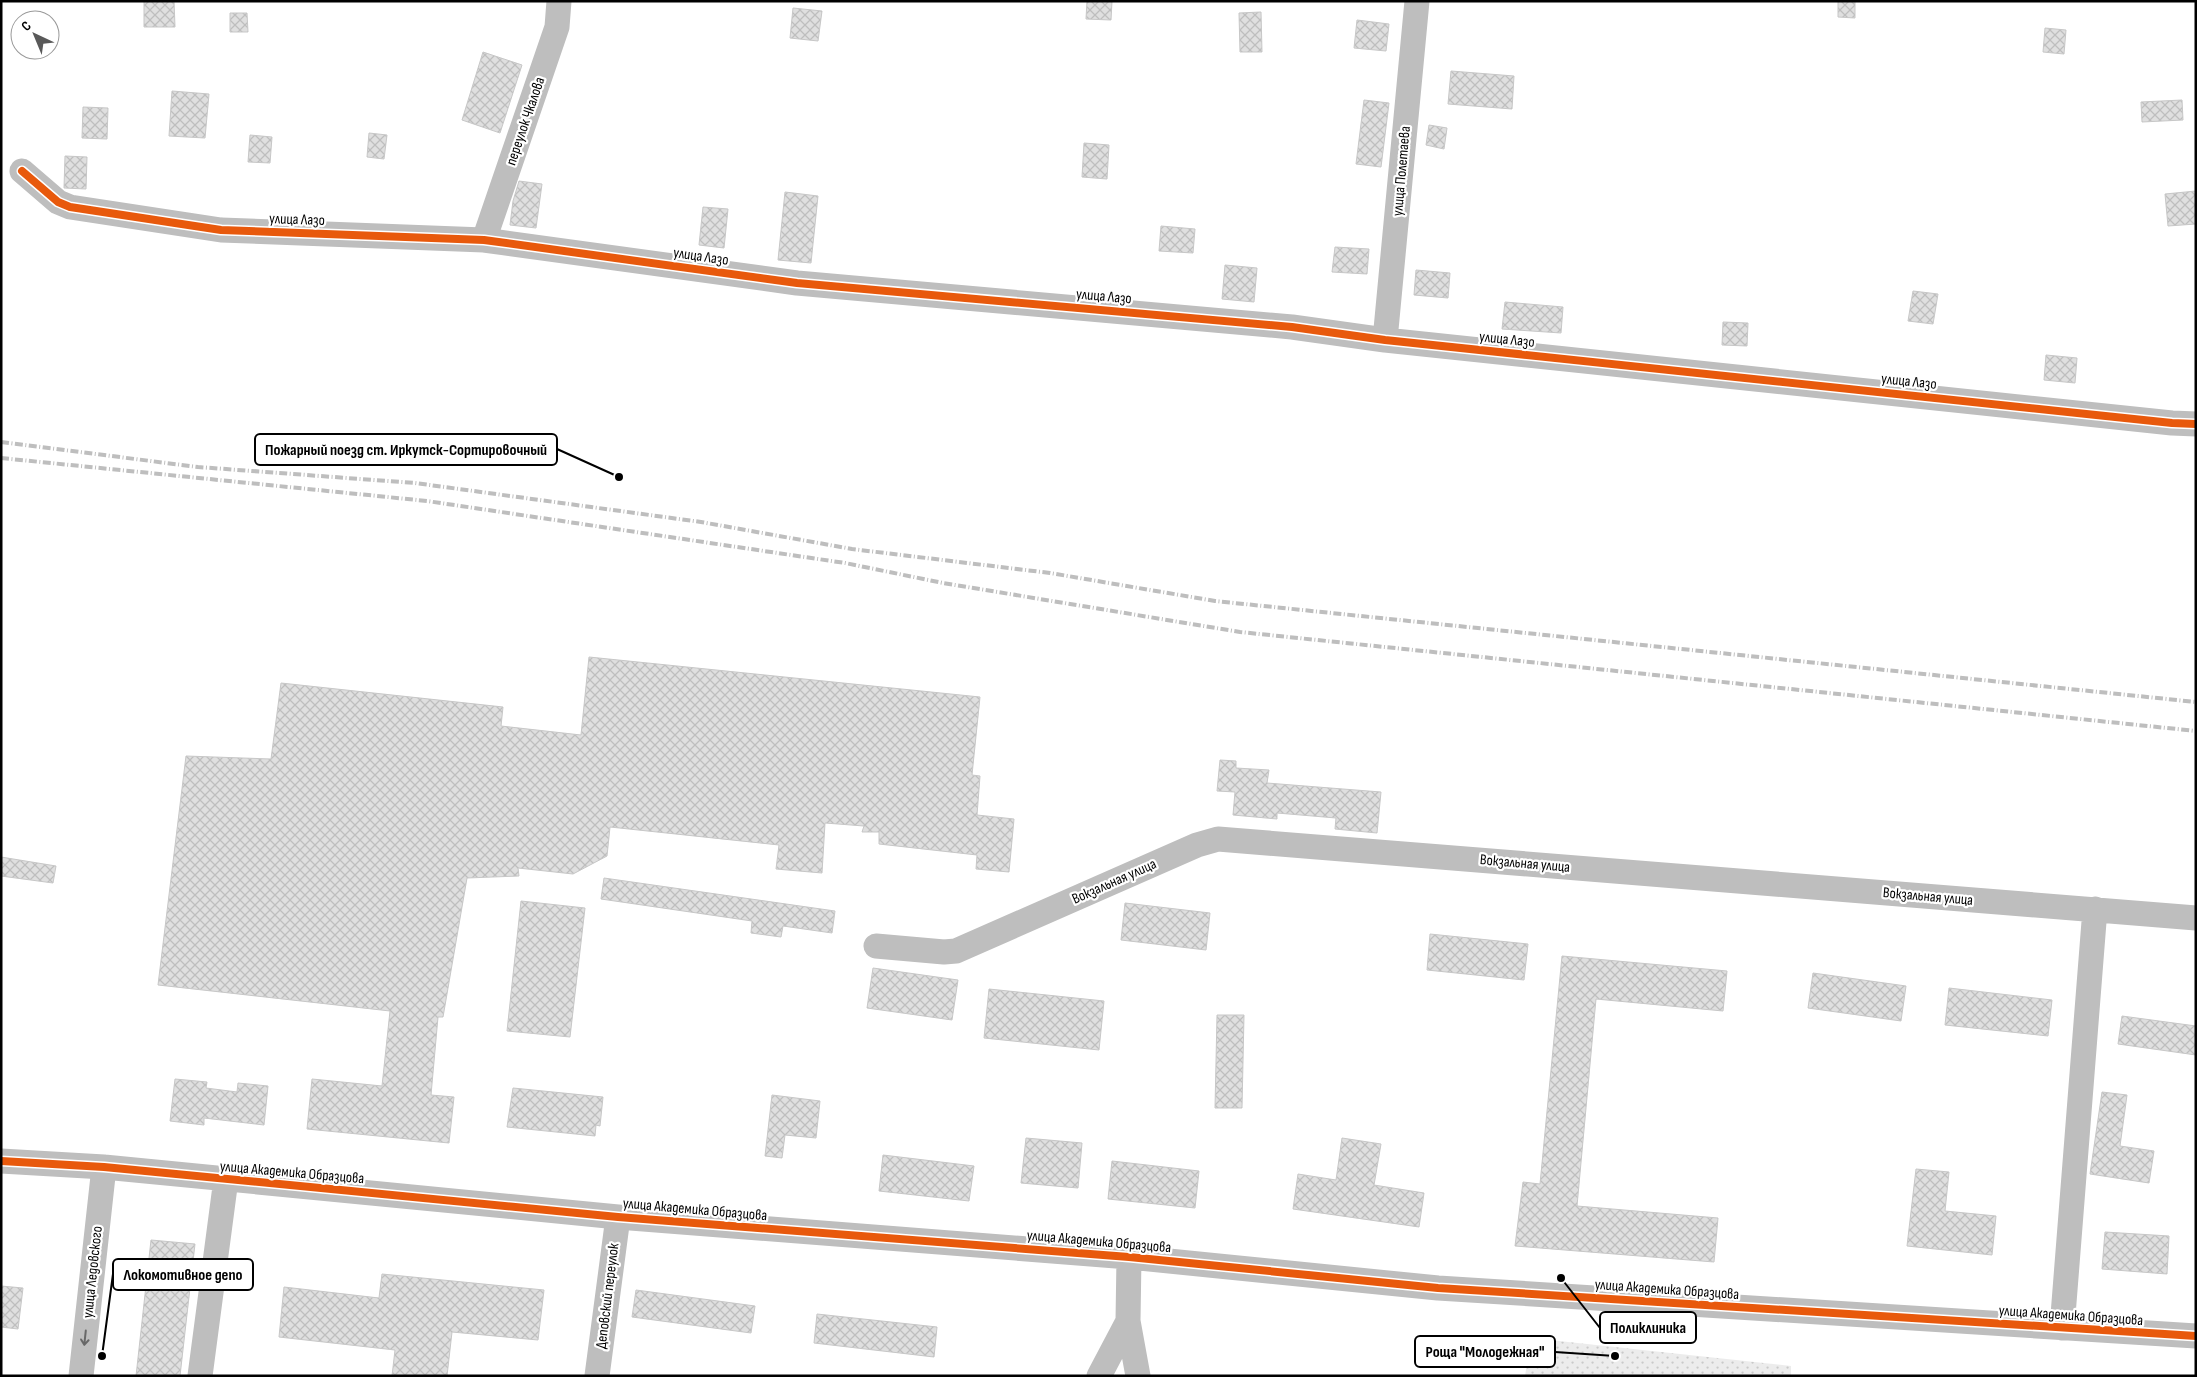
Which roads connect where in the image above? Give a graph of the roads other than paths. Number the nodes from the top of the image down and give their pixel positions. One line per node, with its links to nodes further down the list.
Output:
1 (560, 1): 4 (street, переулок Чкалова)
2 (1417, 1): 5 (street, улица Полетаева)
3 (22, 171): 4 (street, улица Лазо)
4 (484, 240): 5 (street, улица Лазо)
5 (1386, 340): 6 (street, улица Лазо)
6 (2196, 424)
7 (2095, 910): 8 (street, Вокзальная улица); 9 (street, Вокзальная улица); 16 (street)
8 (2196, 918)
9 (876, 946)
10 (1, 1161): 11 (street, улица Академика Образцова)
11 (104, 1167): 12 (street, улица Академика Образцова); 18 (street, улица Ледовского, one-way to 18)
12 (226, 1179): 13 (street, улица Академика Образцова); 19 (street)
13 (618, 1216): 14 (street, улица Академика Образцова); 20 (street, Деповский переулок)
14 (1129, 1257): 15 (street); 16 (street, улица Академика Образцова)
15 (1128, 1321): 21 (street); 22 (street)
16 (2062, 1328): 17 (street, улица Академика Образцова)
17 (2196, 1336)
18 (80, 1376)
19 (200, 1376)
20 (597, 1376)
21 (1100, 1376)
22 (1138, 1376)

